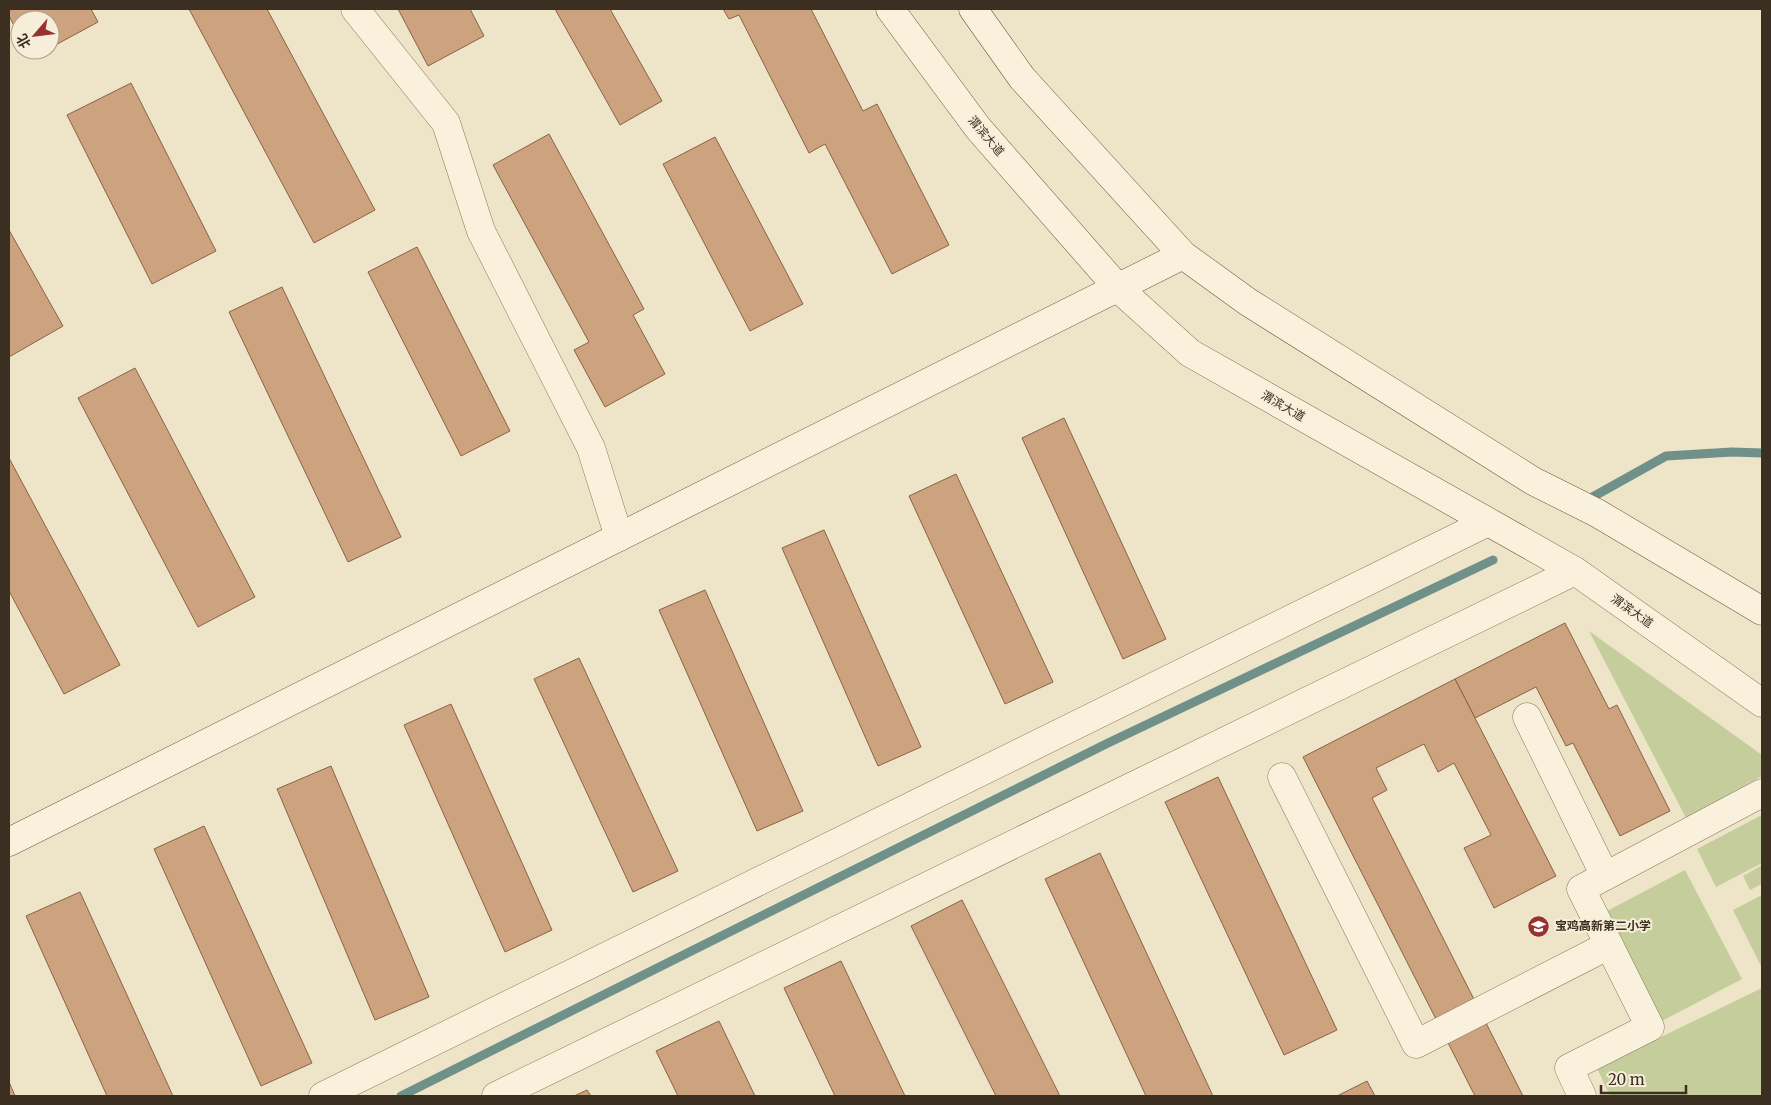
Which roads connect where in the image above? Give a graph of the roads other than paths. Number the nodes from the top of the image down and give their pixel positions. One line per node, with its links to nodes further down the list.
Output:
1 (355, 9): 7 (street)
2 (890, 9): 5 (street, 渭滨大道)
3 (973, 9): 4 (street)
4 (1183, 255): 5 (street); 9 (street)
5 (1118, 288): 6 (street, 渭滨大道); 7 (street)
6 (1488, 522): 8 (street, 渭滨大道); 17 (street)
7 (619, 537): 14 (street)
8 (1575, 571): 10 (street, 渭滨大道); 18 (street)
9 (1762, 611)
10 (1762, 703)
11 (1527, 717): 15 (street)
12 (1282, 777): 16 (street)
13 (1762, 793): 15 (street)
14 (9, 842)
15 (1605, 876): 16 (street)
16 (1609, 945): 19 (street)
17 (323, 1096)
18 (496, 1096)
19 (1582, 1096)

